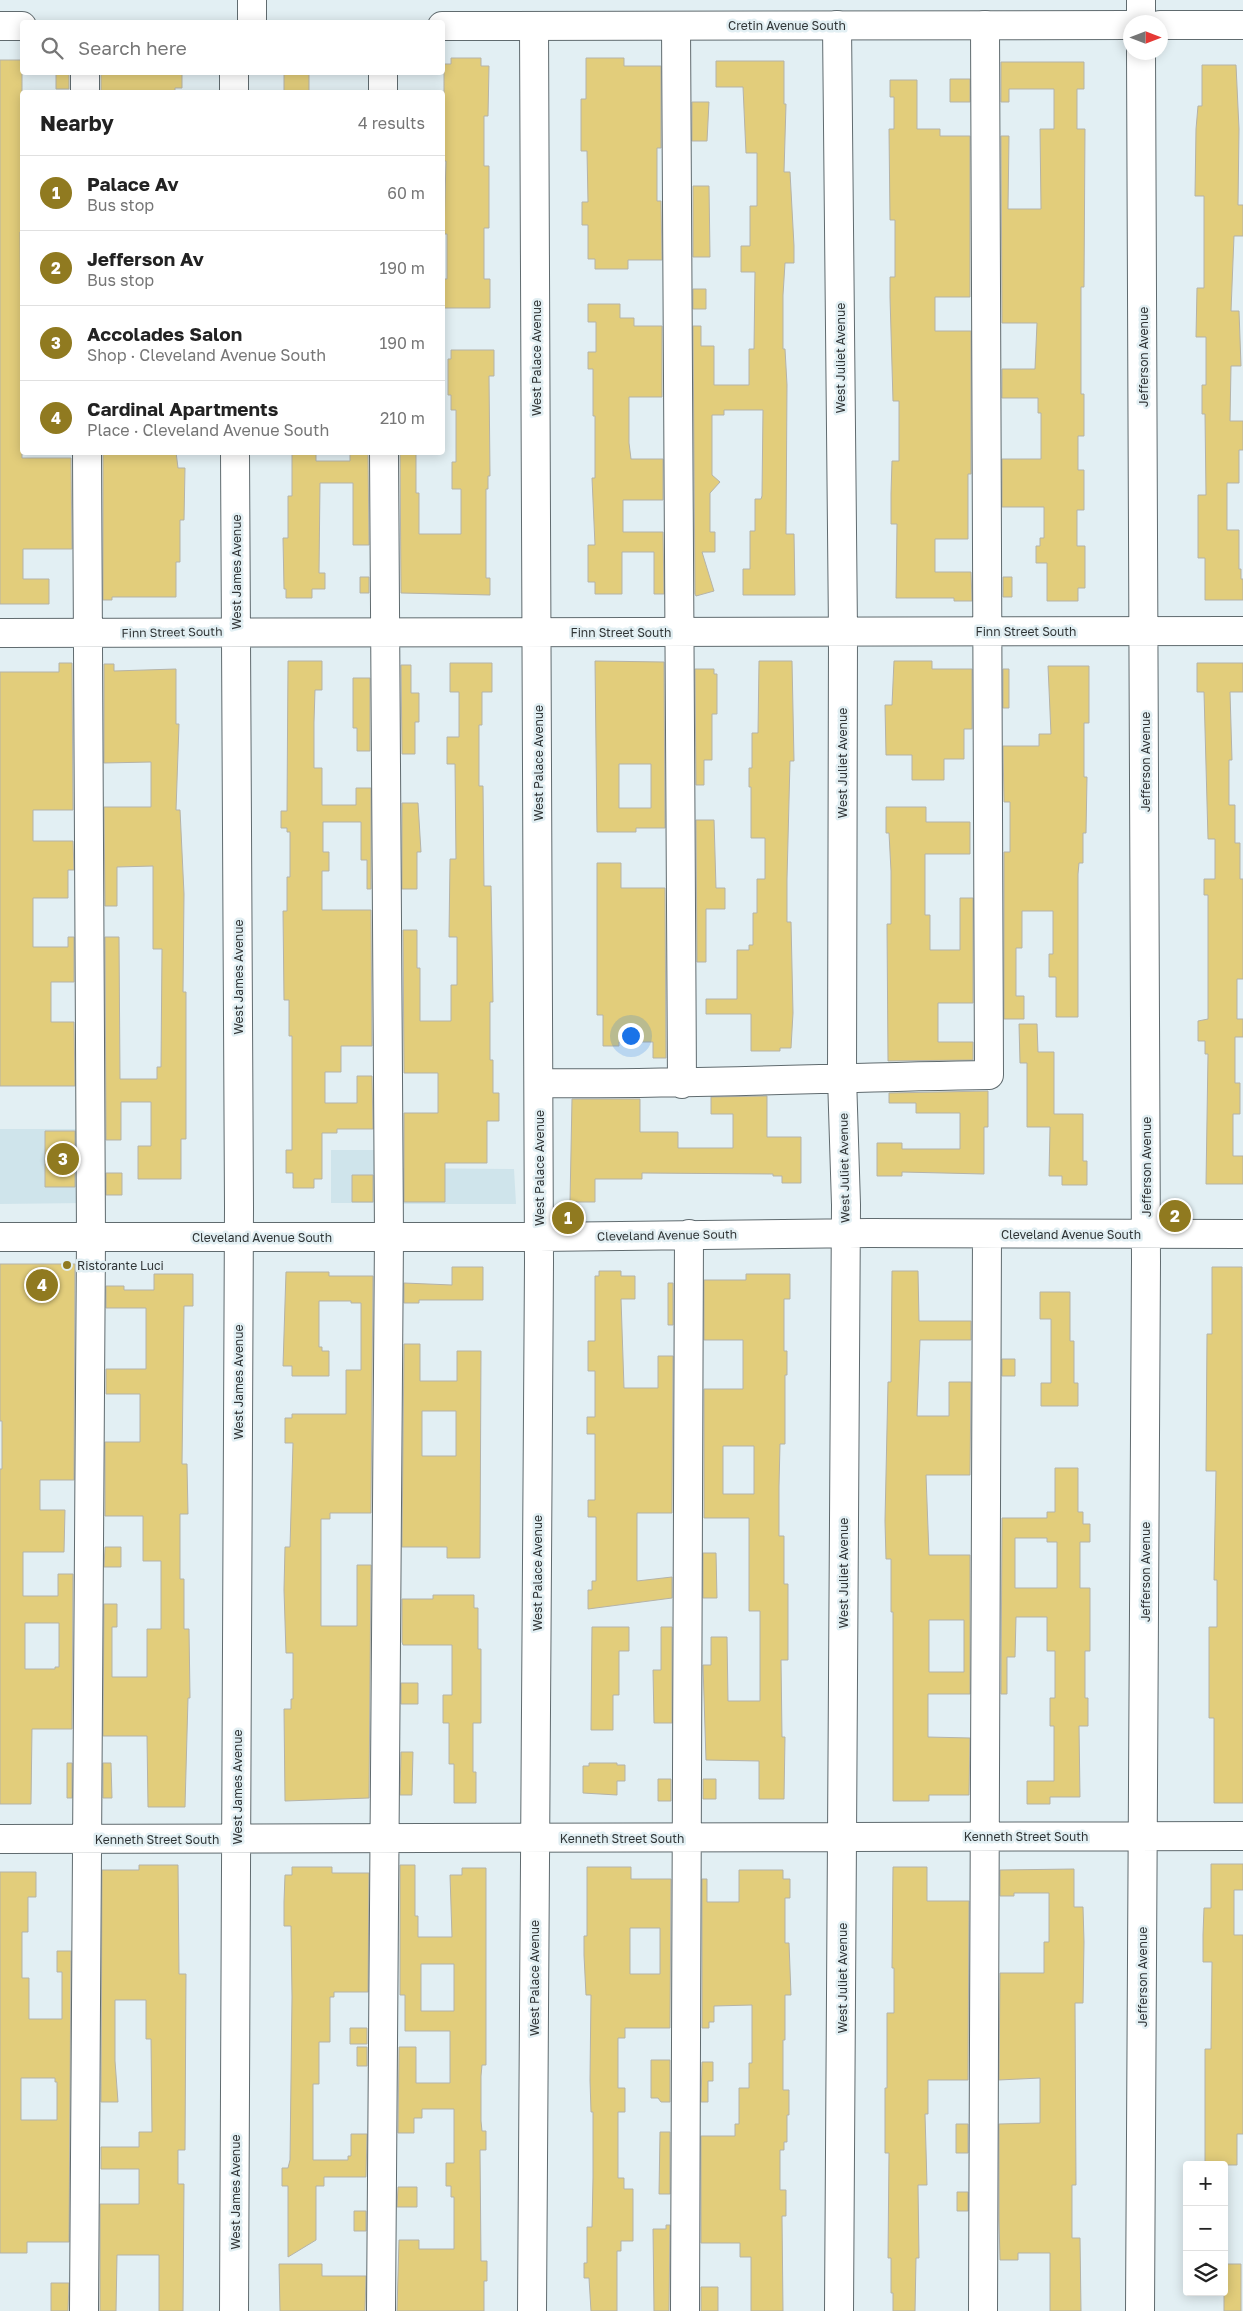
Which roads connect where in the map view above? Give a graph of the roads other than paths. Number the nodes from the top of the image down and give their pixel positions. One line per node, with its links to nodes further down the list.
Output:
1 (252, 0): 4 (street)
2 (1141, 0): 3 (street)
3 (1141, 15)
4 (252, 20)
5 (838, 25): 6 (street, Cretin Avenue South); 14 (street, Cretin Avenue South); 32 (street, West Juliet Avenue)
6 (985, 25): 7 (street, Cretin Avenue South); 25 (street)
7 (1123, 25)
8 (1168, 25): 9 (street)
9 (1243, 25)
10 (0, 26): 11 (street)
11 (20, 26)
12 (445, 26): 13 (street, Cretin Avenue South)
13 (534, 26): 14 (street, Cretin Avenue South); 30 (street, West Palace Avenue)
14 (676, 26): 31 (street)
15 (1141, 60): 26 (street, Jefferson Avenue)
16 (85, 75): 19 (street)
17 (234, 75): 20 (street)
18 (384, 75): 21 (street)
19 (85, 90)
20 (234, 90)
21 (384, 90)
22 (87, 455): 34 (street)
23 (235, 455): 28 (street, West James Avenue)
24 (384, 455): 29 (street)
25 (989, 631): 26 (street, Finn Street South); 32 (street, Finn Street South); 35 (street)
26 (1144, 631): 27 (street, Finn Street South); 42 (street, Jefferson Avenue)
27 (1243, 631)
28 (236, 632): 29 (street, Finn Street South); 34 (street, Finn Street South); 46 (street, West James Avenue)
29 (384, 632): 30 (street, Finn Street South); 43 (street)
30 (538, 632): 31 (street, Finn Street South); 36 (street, West Palace Avenue)
31 (681, 632): 32 (street, Finn Street South); 37 (street)
32 (843, 632): 35 (street, West Juliet Avenue)
33 (0, 633): 34 (street, Finn Street South)
34 (88, 633): 45 (street)
35 (842, 1077): 37 (street); 39 (street, West Juliet Avenue)
36 (539, 1083): 37 (street); 47 (street, West Palace Avenue)
37 (682, 1084)
38 (690, 1234): 39 (street, Cleveland Avenue South); 47 (street, Cleveland Avenue South); 50 (street)
39 (845, 1234): 40 (street, Cleveland Avenue South); 51 (street, West Juliet Avenue)
40 (987, 1234): 42 (street, Cleveland Avenue South); 52 (street)
41 (1243, 1234): 42 (street, Cleveland Avenue South)
42 (1146, 1235): 48 (street, Jefferson Avenue)
43 (389, 1236): 46 (street, Cleveland Avenue South); 47 (street, Cleveland Avenue South); 53 (street)
44 (0, 1237): 45 (street, Cleveland Avenue South)
45 (91, 1237): 46 (street, Cleveland Avenue South); 56 (street)
46 (238, 1237): 57 (street, West James Avenue)
47 (539, 1237): 54 (street, West Palace Avenue)
48 (1144, 1836): 49 (street, Kenneth Street South); 52 (street, Kenneth Street South); 65 (street, Jefferson Avenue)
49 (1243, 1836)
50 (688, 1837): 51 (street, Kenneth Street South); 54 (street, Kenneth Street South); 62 (street)
51 (842, 1837): 52 (street, Kenneth Street South); 63 (street, West Juliet Avenue)
52 (985, 1837): 64 (street)
53 (386, 1838): 54 (street, Kenneth Street South); 57 (street, Kenneth Street South); 60 (street)
54 (535, 1838): 61 (street, West Palace Avenue)
55 (0, 1839): 56 (street, Kenneth Street South)
56 (87, 1839): 57 (street, Kenneth Street South); 58 (street)
57 (236, 1839): 59 (street, West James Avenue)
58 (84, 2311)
59 (234, 2311)
60 (381, 2311)
61 (532, 2311)
62 (685, 2311)
63 (839, 2311)
64 (983, 2311)
65 (1140, 2311)

